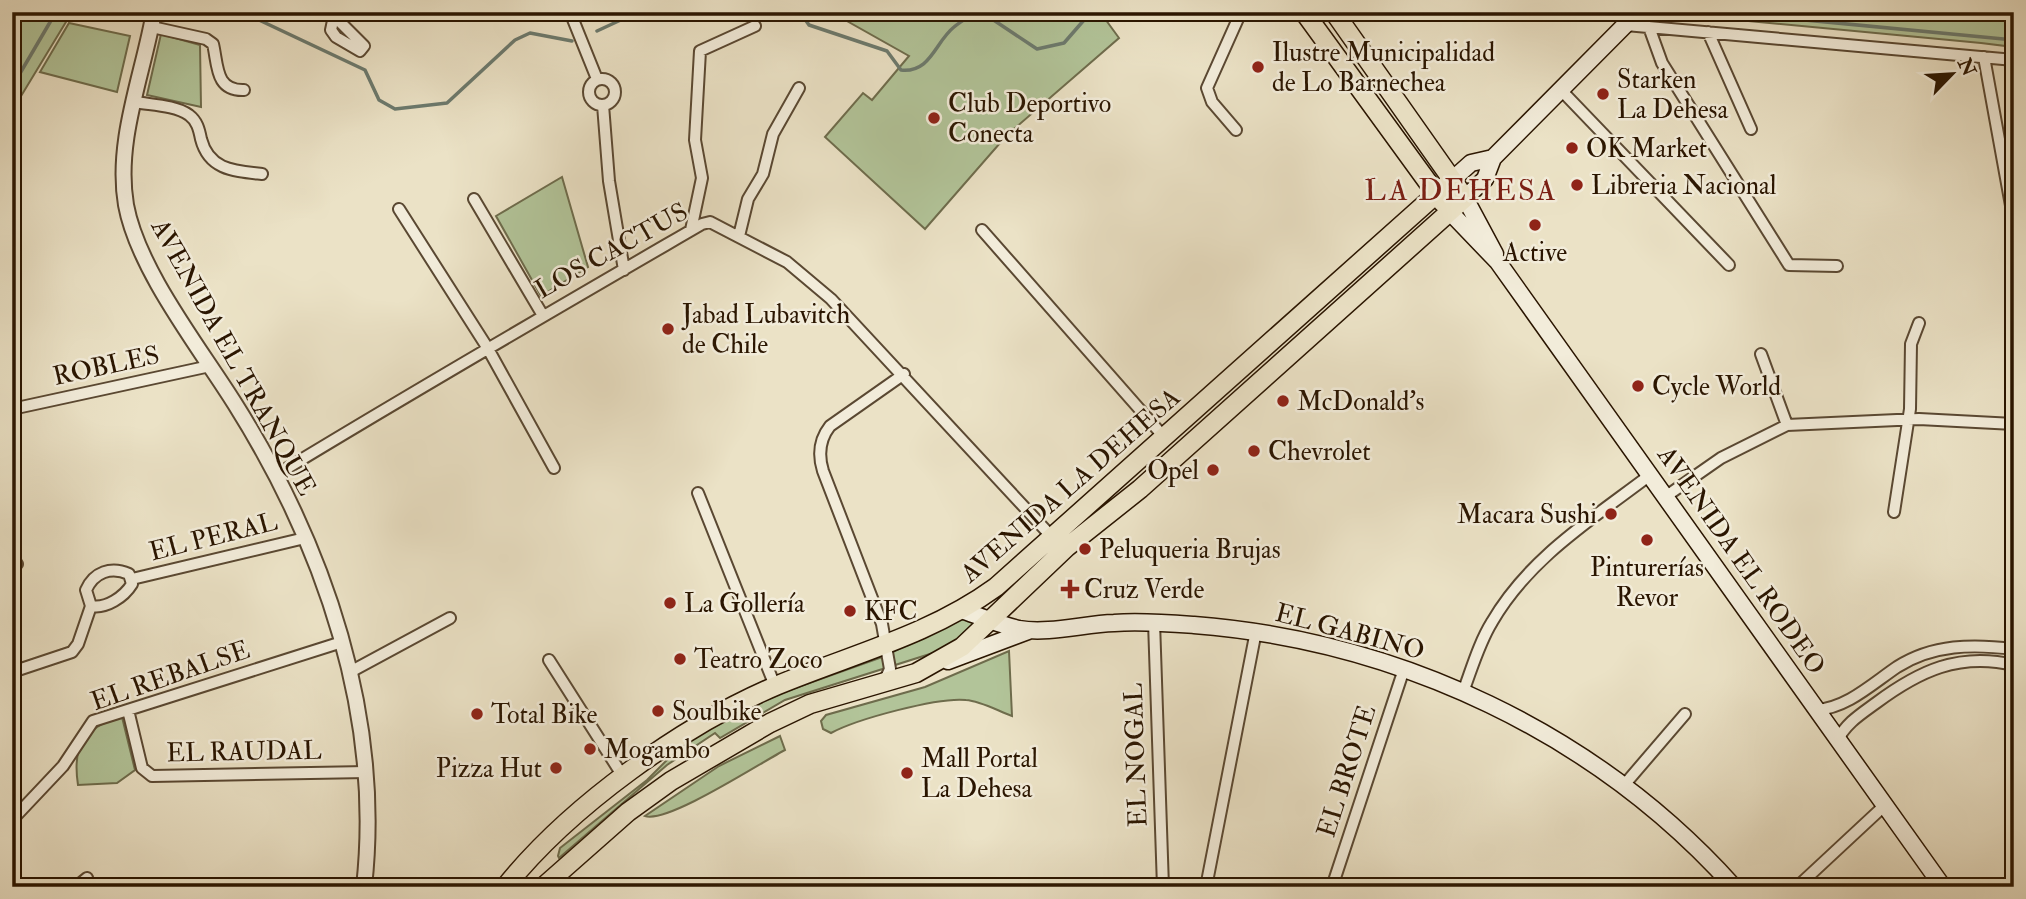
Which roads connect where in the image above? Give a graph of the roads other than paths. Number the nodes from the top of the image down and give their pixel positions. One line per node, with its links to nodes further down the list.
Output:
1 (570, 12): 13 (street)
2 (1241, 12): 22 (street)
3 (1304, 12): 19 (main road, AVENIDA EL RODEO)
4 (1334, 12): 17 (main road, AVENIDA EL RODEO)
5 (1638, 12): 7 (main road, AVENIDA LA DEHESA)
6 (153, 19): 15 (street); 18 (street, AVENIDA EL TRANQUE)
7 (1626, 25): 9 (street); 16 (main road, AVENIDA LA DEHESA)
8 (755, 26): 32 (street)
9 (1649, 27): 10 (street); 37 (street)
10 (1708, 33): 11 (street); 21 (street)
11 (1984, 57): 12 (street); 31 (street)
12 (2014, 60)
13 (597, 79): 20 (street); 20 (street)
14 (799, 88): 34 (street)
15 (244, 90)
16 (1561, 90): 23 (main road, AVENIDA LA DEHESA); 36 (street)
17 (1392, 94): 19 (main road); 25 (main road, AVENIDA EL RODEO)
18 (135, 102): 24 (street); 43 (street, AVENIDA EL TRANQUE)
19 (1370, 102): 26 (main road, AVENIDA EL RODEO)
20 (603, 105): 38 (street)
21 (1751, 129)
22 (1236, 130)
23 (1493, 158): 25 (main road, AVENIDA LA DEHESA); 27 (main road, AVENIDA LA DEHESA)
24 (262, 174)
25 (1452, 180): 26 (main road, AVENIDA LA DEHESA); 27 (main road, AVENIDA EL RODEO)
26 (1436, 193): 30 (main road, AVENIDA EL RODEO); 49 (main road, AVENIDA LA DEHESA)
27 (1465, 198): 30 (main road, AVENIDA LA DEHESA); 35 (main road, AVENIDA EL RODEO)
28 (474, 199): 39 (street)
29 (399, 209): 41 (street)
30 (1449, 211): 35 (main road, AVENIDA EL RODEO); 62 (main road, AVENIDA LA DEHESA)
31 (2014, 222)
32 (691, 230): 34 (street, LOS CACTUS); 38 (street, LOS CACTUS)
33 (982, 230): 49 (street)
34 (740, 236): 44 (street, LOS CACTUS)
35 (1499, 262): 52 (main road, AVENIDA EL RODEO)
36 (1729, 265)
37 (1837, 266)
38 (624, 270): 39 (street, LOS CACTUS)
39 (542, 314): 41 (street, LOS CACTUS)
40 (1919, 323): 46 (street)
41 (487, 347): 50 (street); 51 (street, LOS CACTUS)
42 (1761, 354): 48 (street)
43 (210, 366): 45 (street, ROBLES); 51 (street, AVENIDA EL TRANQUE)
44 (904, 374): 56 (street, LOS CACTUS); 67 (street)
45 (12, 409)
46 (1906, 419): 47 (street); 48 (street); 55 (street)
47 (2014, 424)
48 (1787, 425): 54 (street)
49 (1164, 437): 56 (main road, AVENIDA LA DEHESA)
50 (554, 468)
51 (276, 475): 57 (street, AVENIDA EL TRANQUE)
52 (1650, 475): 54 (main road, AVENIDA EL RODEO); 77 (street)
53 (698, 493): 76 (street)
54 (1665, 497): 80 (main road, AVENIDA EL RODEO)
55 (1894, 512)
56 (1052, 537): 60 (main road, AVENIDA LA DEHESA)
57 (305, 538): 58 (street, EL PERAL); 66 (street, AVENIDA EL TRANQUE)
58 (132, 579): 59 (street, EL PERAL); 59 (street, EL PERAL)
59 (91, 606): 72 (street, EL PERAL)
60 (964, 611): 62 (main road, EL GABINO); 67 (main road, AVENIDA LA DEHESA)
61 (450, 618): 73 (street)
62 (992, 620): 64 (main road, EL GABINO); 74 (main road, AVENIDA LA DEHESA)
63 (1154, 622): 64 (main road, EL GABINO); 65 (main road, EL GABINO); 95 (street, EL NOGAL)
64 (1035, 629): 74 (main road, EL GABINO)
65 (1256, 631): 71 (main road, EL GABINO); 96 (street)
66 (342, 642): 73 (street, AVENIDA EL TRANQUE); 79 (street, EL REBALSE)
67 (887, 645): 75 (street); 76 (main road, AVENIDA LA DEHESA)
68 (2014, 649): 78 (street)
69 (550, 660): 85 (street)
70 (2014, 665): 82 (street)
71 (1404, 668): 77 (main road, EL GABINO); 97 (street, EL BROTE)
72 (12, 672)
73 (349, 672): 84 (street, AVENIDA EL TRANQUE)
74 (916, 673): 75 (main road, AVENIDA LA DEHESA)
75 (883, 684): 91 (main road, AVENIDA LA DEHESA)
76 (775, 686): 85 (main road, AVENIDA LA DEHESA)
77 (1463, 692): 86 (main road, EL GABINO)
78 (1835, 707): 80 (street); 82 (street)
79 (128, 710): 84 (street, EL RAUDAL); 88 (street, EL REBALSE)
80 (1816, 710): 83 (main road, AVENIDA EL RODEO)
81 (1685, 714): 86 (street)
82 (1846, 725): 83 (street)
83 (1837, 741): 87 (main road, AVENIDA EL RODEO)
84 (366, 772): 93 (street, AVENIDA EL TRANQUE)
85 (624, 778): 89 (main road, AVENIDA LA DEHESA)
86 (1625, 784): 98 (main road, EL GABINO)
87 (1885, 806): 99 (street); 100 (main road, AVENIDA EL RODEO)
88 (12, 820)
89 (554, 835): 91 (main road); 94 (main road, AVENIDA LA DEHESA)
90 (86, 878): 92 (street)
91 (547, 882)
92 (76, 887)
93 (364, 887)
94 (505, 887)
95 (1163, 887)
96 (1206, 887)
97 (1332, 887)
98 (1734, 887)
99 (1797, 887)
100 (1942, 887)

